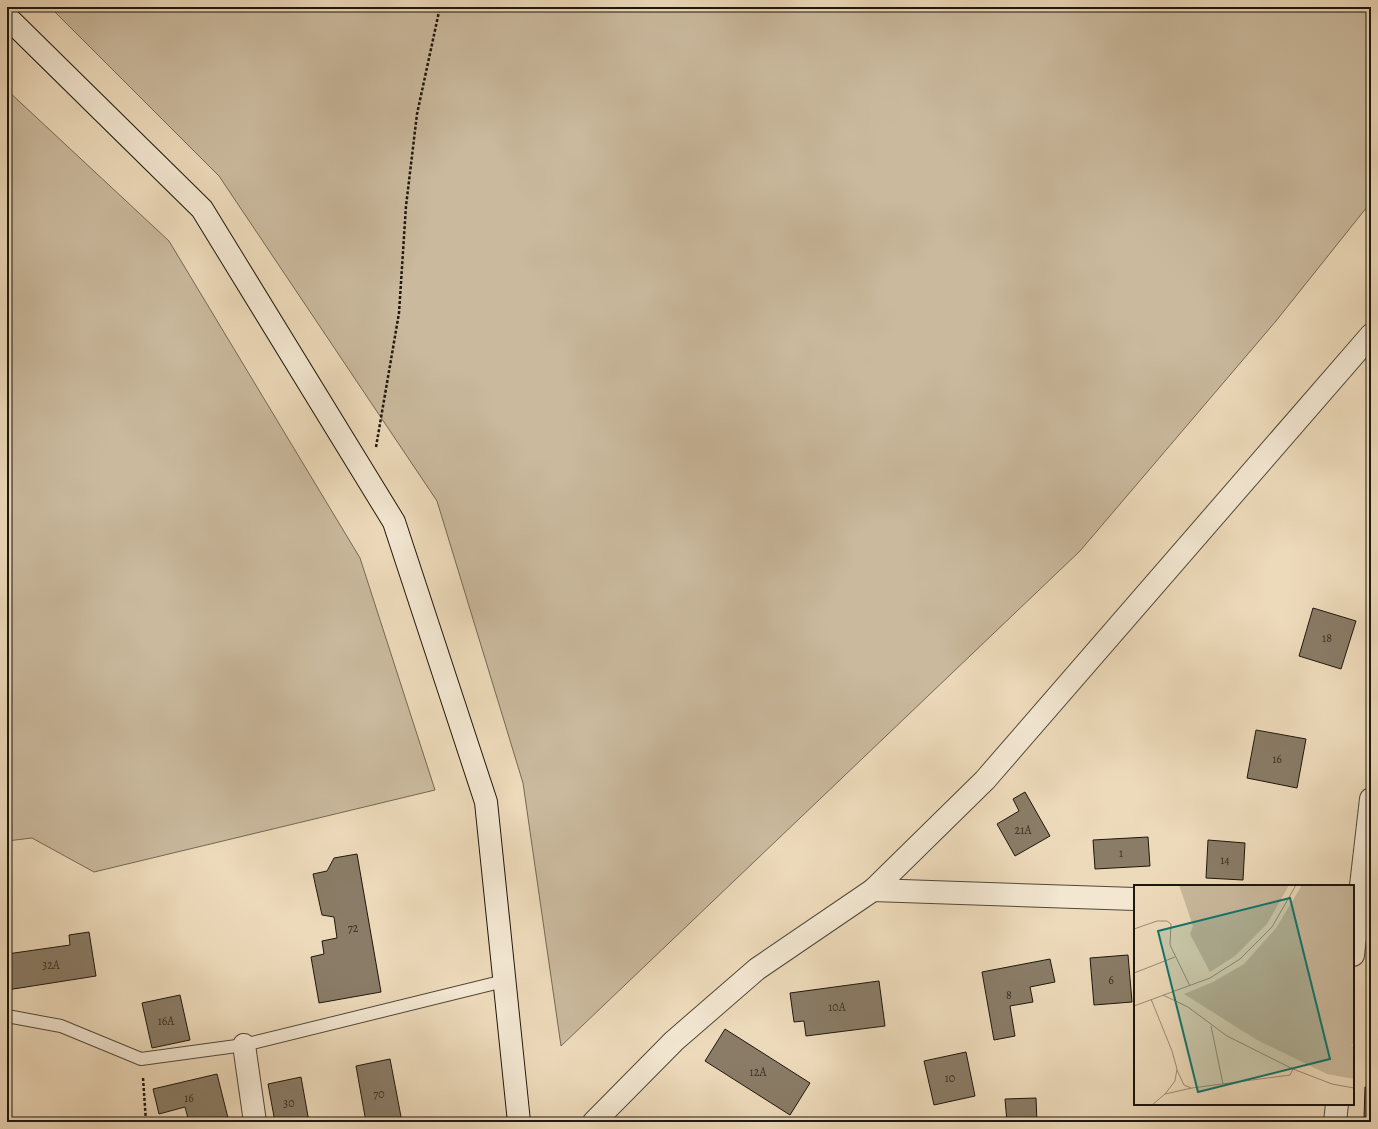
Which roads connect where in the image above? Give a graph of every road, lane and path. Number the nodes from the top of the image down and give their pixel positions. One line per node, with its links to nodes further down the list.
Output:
1 (440, 7): 4 (path)
2 (7, 17): 4 (street)
3 (1371, 335): 6 (street)
4 (370, 481): 10 (street)
5 (1371, 799): 8 (street)
6 (873, 890): 7 (street); 18 (street)
7 (1134, 899)
8 (1356, 907): 9 (street)
9 (1354, 939)
10 (504, 981): 12 (lane); 17 (street)
11 (7, 1016): 13 (lane)
12 (244, 1045): 13 (lane); 16 (street)
13 (141, 1059): 15 (path)
14 (1337, 1105): 19 (street)
15 (146, 1122)
16 (255, 1122)
17 (519, 1122)
18 (594, 1122)
19 (1335, 1122)

